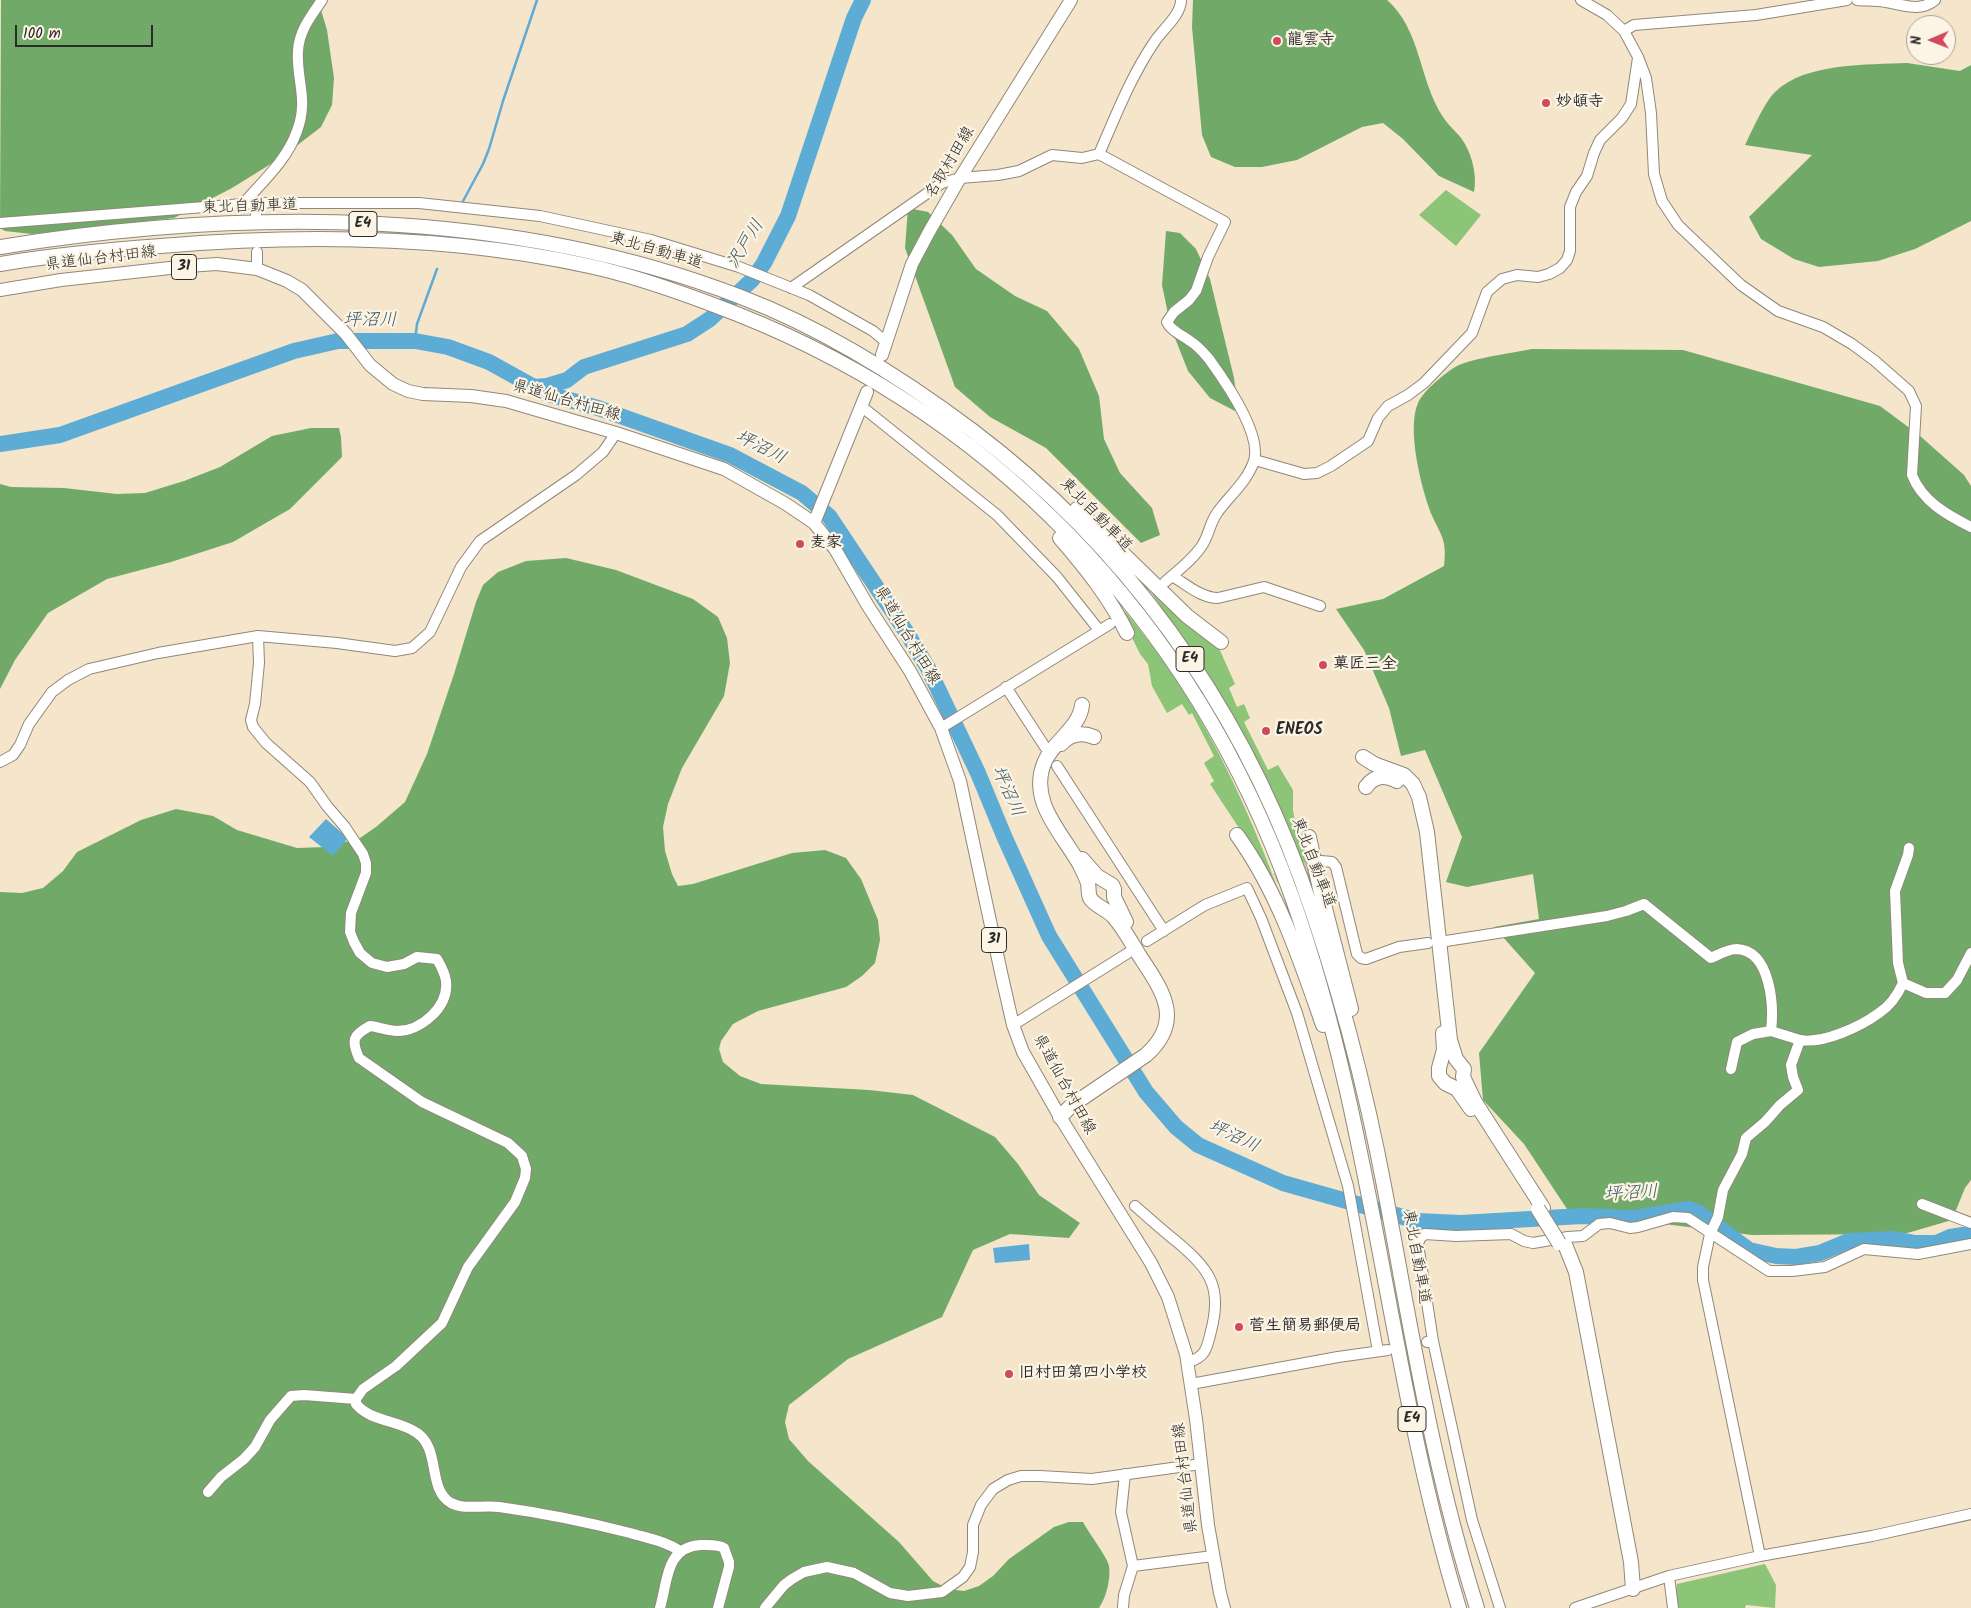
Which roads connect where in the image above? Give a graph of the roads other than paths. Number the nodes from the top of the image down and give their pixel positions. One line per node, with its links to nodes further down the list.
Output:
1 (322, 0): 13 (street)
2 (1071, 0): 11 (main road, 名取村田線)
3 (1181, 0): 10 (street)
4 (1581, 0): 8 (street)
5 (1847, 0): 8 (street)
6 (1857, 0): 7 (street)
7 (1934, 0)
8 (1624, 31): 9 (street)
9 (1638, 57): 28 (street); 30 (street)
10 (1099, 154): 11 (street); 28 (street)
11 (960, 178): 20 (street); 22 (main road, 名取村田線)
12 (256, 203): 13 (street); 14 (street); 20 (street)
13 (242, 204): 15 (street)
14 (256, 215)
15 (0, 224)
16 (0, 247): 26 (highway, 東北自動車道 / E4)
17 (257, 252): 19 (street)
18 (0, 264): 26 (highway, 東北自動車道 / E4)
19 (256, 269): 21 (main road, 県道仙台村田線 / 31); 27 (main road, 県道仙台村田線 / 31)
20 (791, 288): 22 (street)
21 (0, 290)
22 (886, 342): 23 (main road, 名取村田線)
23 (882, 355)
24 (867, 392): 25 (main road)
25 (861, 406): 29 (main road); 33 (street)
26 (955, 426): 34 (highway); 36 (highway); 65 (highway, 東北自動車道 / E4); 66 (highway, 東北自動車道 / E4)
27 (616, 433): 29 (main road, 県道仙台村田線 / 31); 35 (street)
28 (1254, 460): 31 (street)
29 (815, 521): 39 (main road, 県道仙台村田線 / 31)
30 (1971, 527)
31 (1320, 606)
32 (1110, 624): 33 (street)
33 (1099, 630): 37 (street)
34 (1127, 634)
35 (258, 636): 43 (street); 75 (street)
36 (1221, 642)
37 (1006, 687): 39 (street); 41 (street)
38 (1082, 705): 62 (highway)
39 (944, 726): 59 (main road, 県道仙台村田線 / 31)
40 (1094, 737): 62 (highway)
41 (1045, 747)
42 (1363, 757): 69 (highway)
43 (0, 762)
44 (1057, 766): 52 (street)
45 (1366, 787): 69 (highway)
46 (1237, 835): 66 (highway)
47 (1309, 838): 65 (highway)
48 (1909, 848): 58 (street)
49 (1321, 861): 55 (street)
50 (1259, 884): 51 (street)
51 (1247, 888): 52 (street); 74 (street)
52 (1164, 931): 53 (street)
53 (1147, 941)
54 (1446, 941): 60 (street)
55 (1428, 943)
56 (1128, 953): 59 (street)
57 (1971, 953): 58 (street)
58 (1903, 983): 61 (street)
59 (1013, 1025): 64 (main road, 県道仙台村田線 / 31)
60 (1772, 1031): 61 (street); 63 (street)
61 (1800, 1040): 71 (street)
62 (1148, 1058): 64 (highway)
63 (1731, 1069)
64 (1060, 1117): 73 (main road, 県道仙台村田線 / 31)
65 (1382, 1176): 92 (highway, 東北自動車道 / E4)
66 (1365, 1178): 91 (highway, 東北自動車道 / E4)
67 (1922, 1204): 70 (street)
68 (1135, 1206): 73 (street)
69 (1541, 1209): 85 (highway, bridge)
70 (1971, 1223)
71 (1713, 1228): 72 (street); 82 (street); 93 (street)
72 (1971, 1244)
73 (1188, 1362): 74 (main road, 県道仙台村田線 / 31)
74 (1191, 1384): 76 (main road, 県道仙台村田線 / 31)
75 (356, 1399): 78 (street); 80 (street)
76 (1201, 1464): 77 (street); 81 (main road, 県道仙台村田線 / 31)
77 (1125, 1474): 83 (street); 88 (street)
78 (208, 1492)
79 (1971, 1514): 82 (street)
80 (680, 1551): 86 (street); 87 (street)
81 (1213, 1556): 83 (street); 90 (main road, 県道仙台村田線 / 31)
82 (1760, 1556): 84 (street)
83 (1133, 1566): 89 (street)
84 (1670, 1576): 85 (street); 95 (street)
85 (1632, 1589): 94 (street)
86 (660, 1608)
87 (718, 1608)
88 (765, 1608)
89 (1123, 1608)
90 (1224, 1608)
91 (1460, 1608)
92 (1476, 1608)
93 (1500, 1608)
94 (1575, 1608)
95 (1672, 1608)

